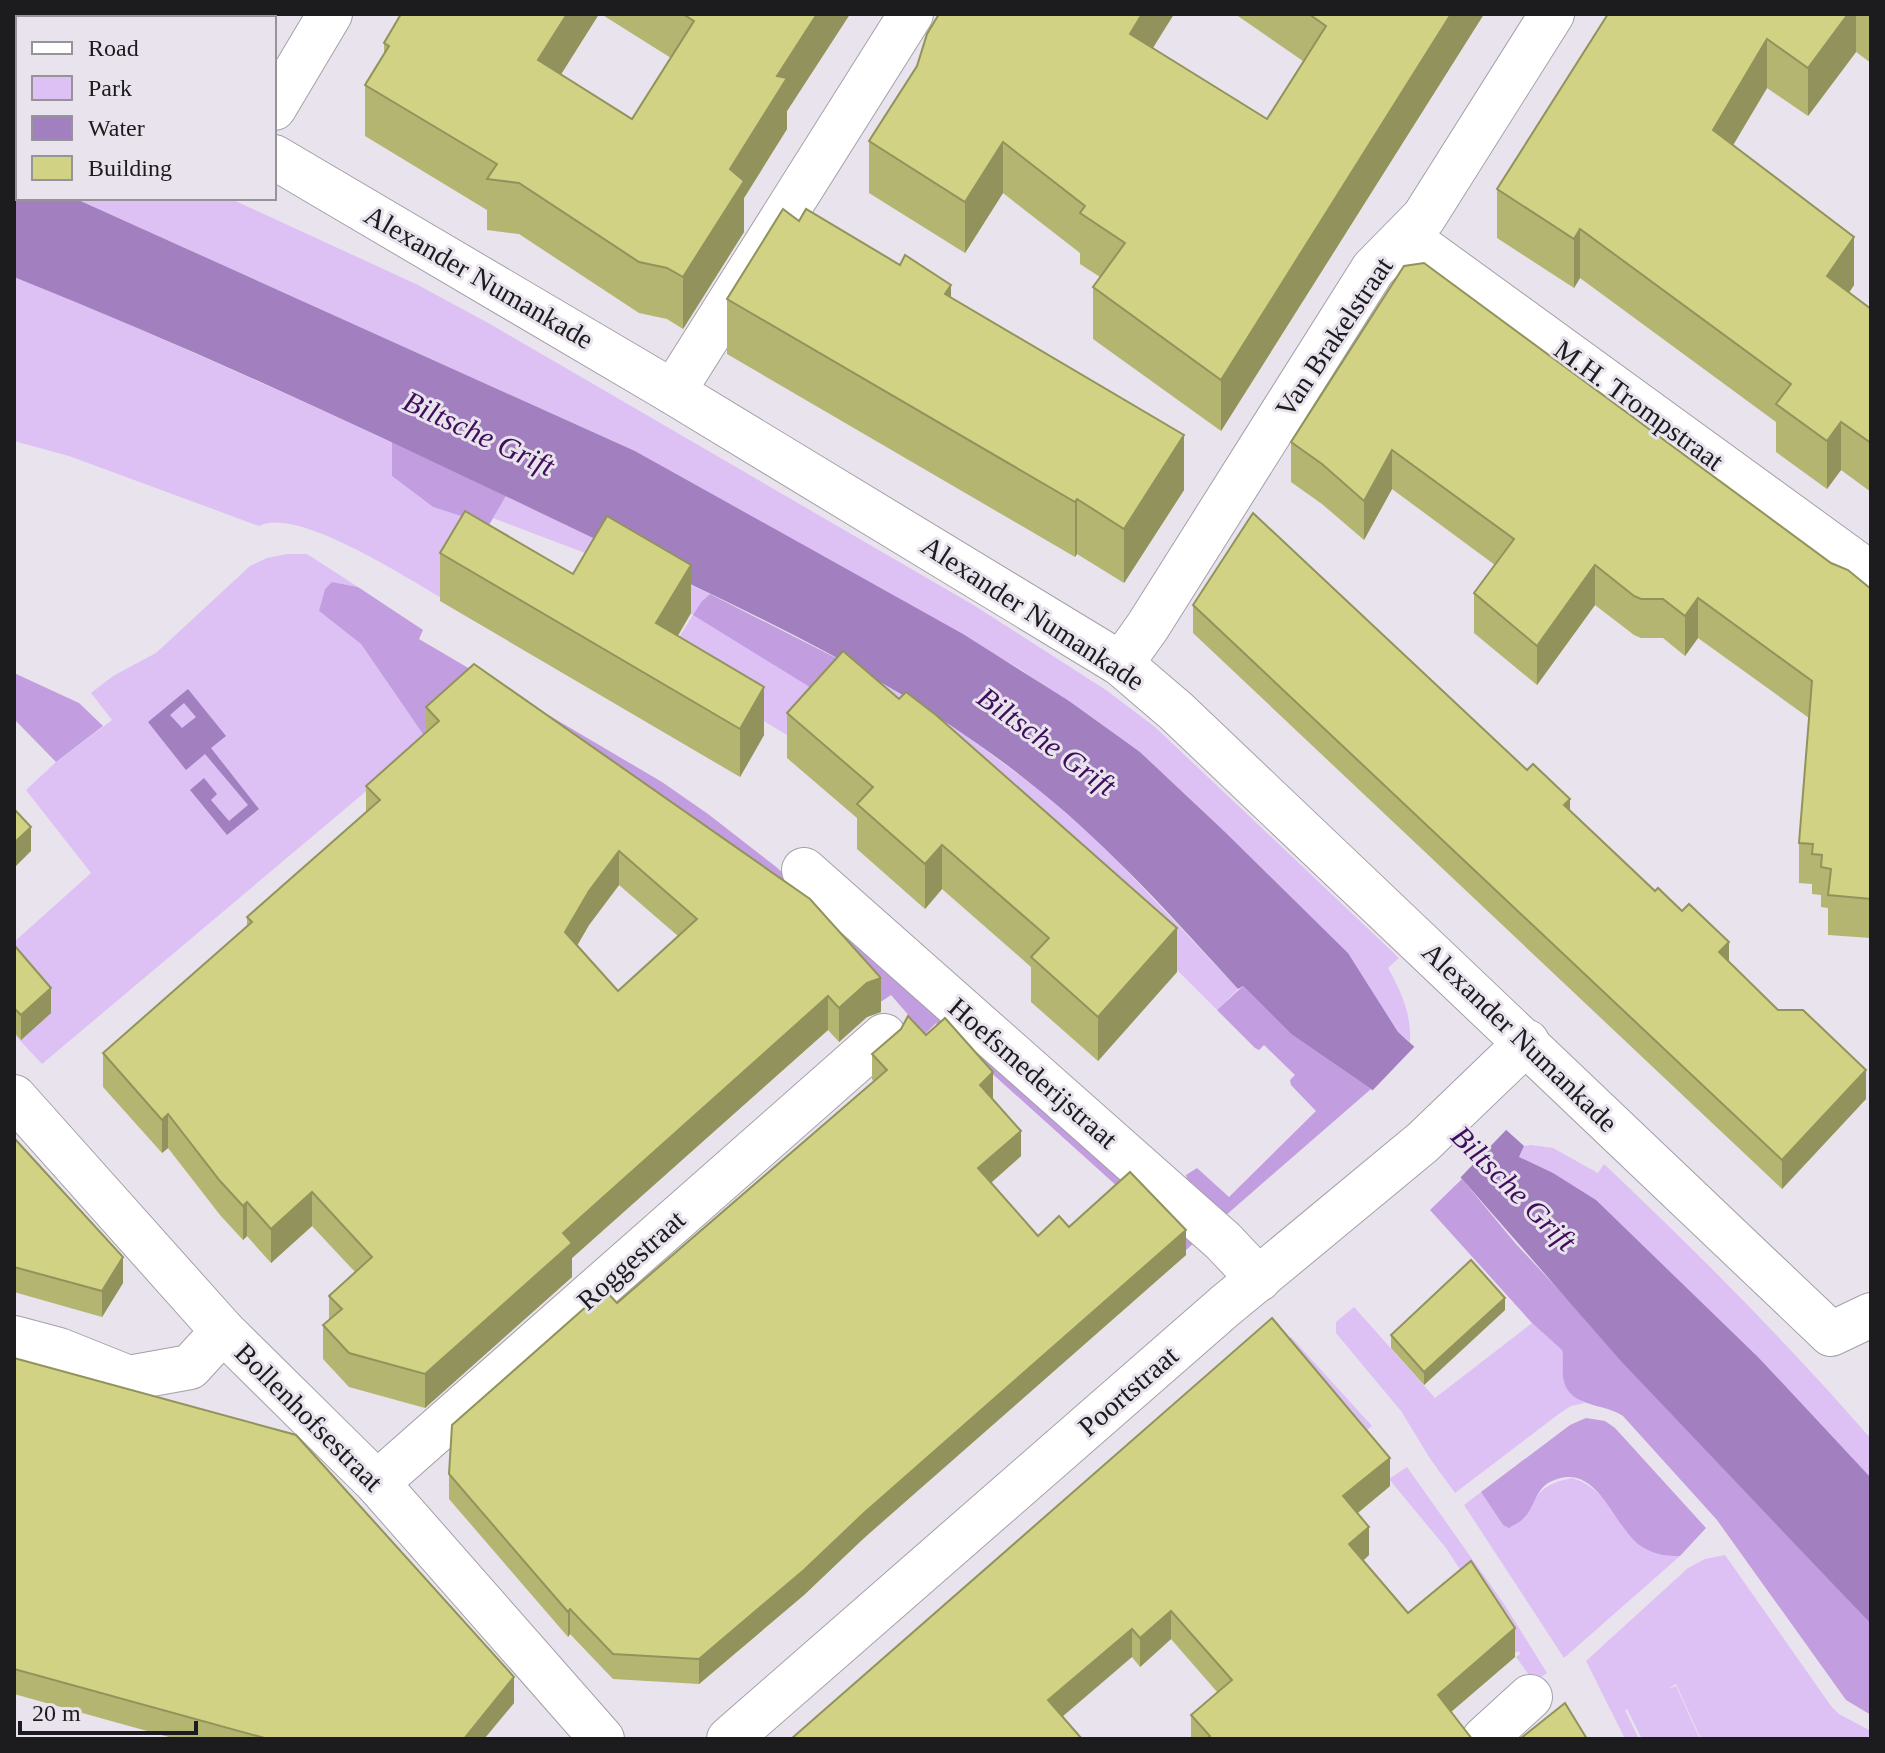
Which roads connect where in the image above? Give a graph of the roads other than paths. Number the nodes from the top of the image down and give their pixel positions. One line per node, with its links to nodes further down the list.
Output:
1 (330, 14): 4 (street)
2 (911, 14): 7 (street)
3 (1552, 14): 6 (street, Van Brakelstraat)
4 (276, 105)
5 (276, 158): 7 (street, Alexander Numankade)
6 (1407, 237): 8 (street, M.H. Trompstraat); 9 (street, Van Brakelstraat)
7 (673, 392): 9 (street, Alexander Numankade)
8 (1871, 574)
9 (1121, 664): 12 (street, Alexander Numankade)
10 (804, 870): 14 (street, Hoefsmederijstraat)
11 (884, 1036): 18 (street, Roggestraat)
12 (1527, 1042): 14 (street, Poortstraat); 15 (street, Alexander Numankade)
13 (14, 1097): 16 (street, Bollenhofsestraat)
14 (1259, 1279): 21 (street, Poortstraat)
15 (1871, 1315)
16 (223, 1331): 17 (street); 18 (street, Bollenhofsestraat)
17 (14, 1338)
18 (377, 1483): 20 (street, Bollenhofsestraat)
19 (1530, 1697): 22 (street)
20 (602, 1739)
21 (729, 1739)
22 (1484, 1739)

